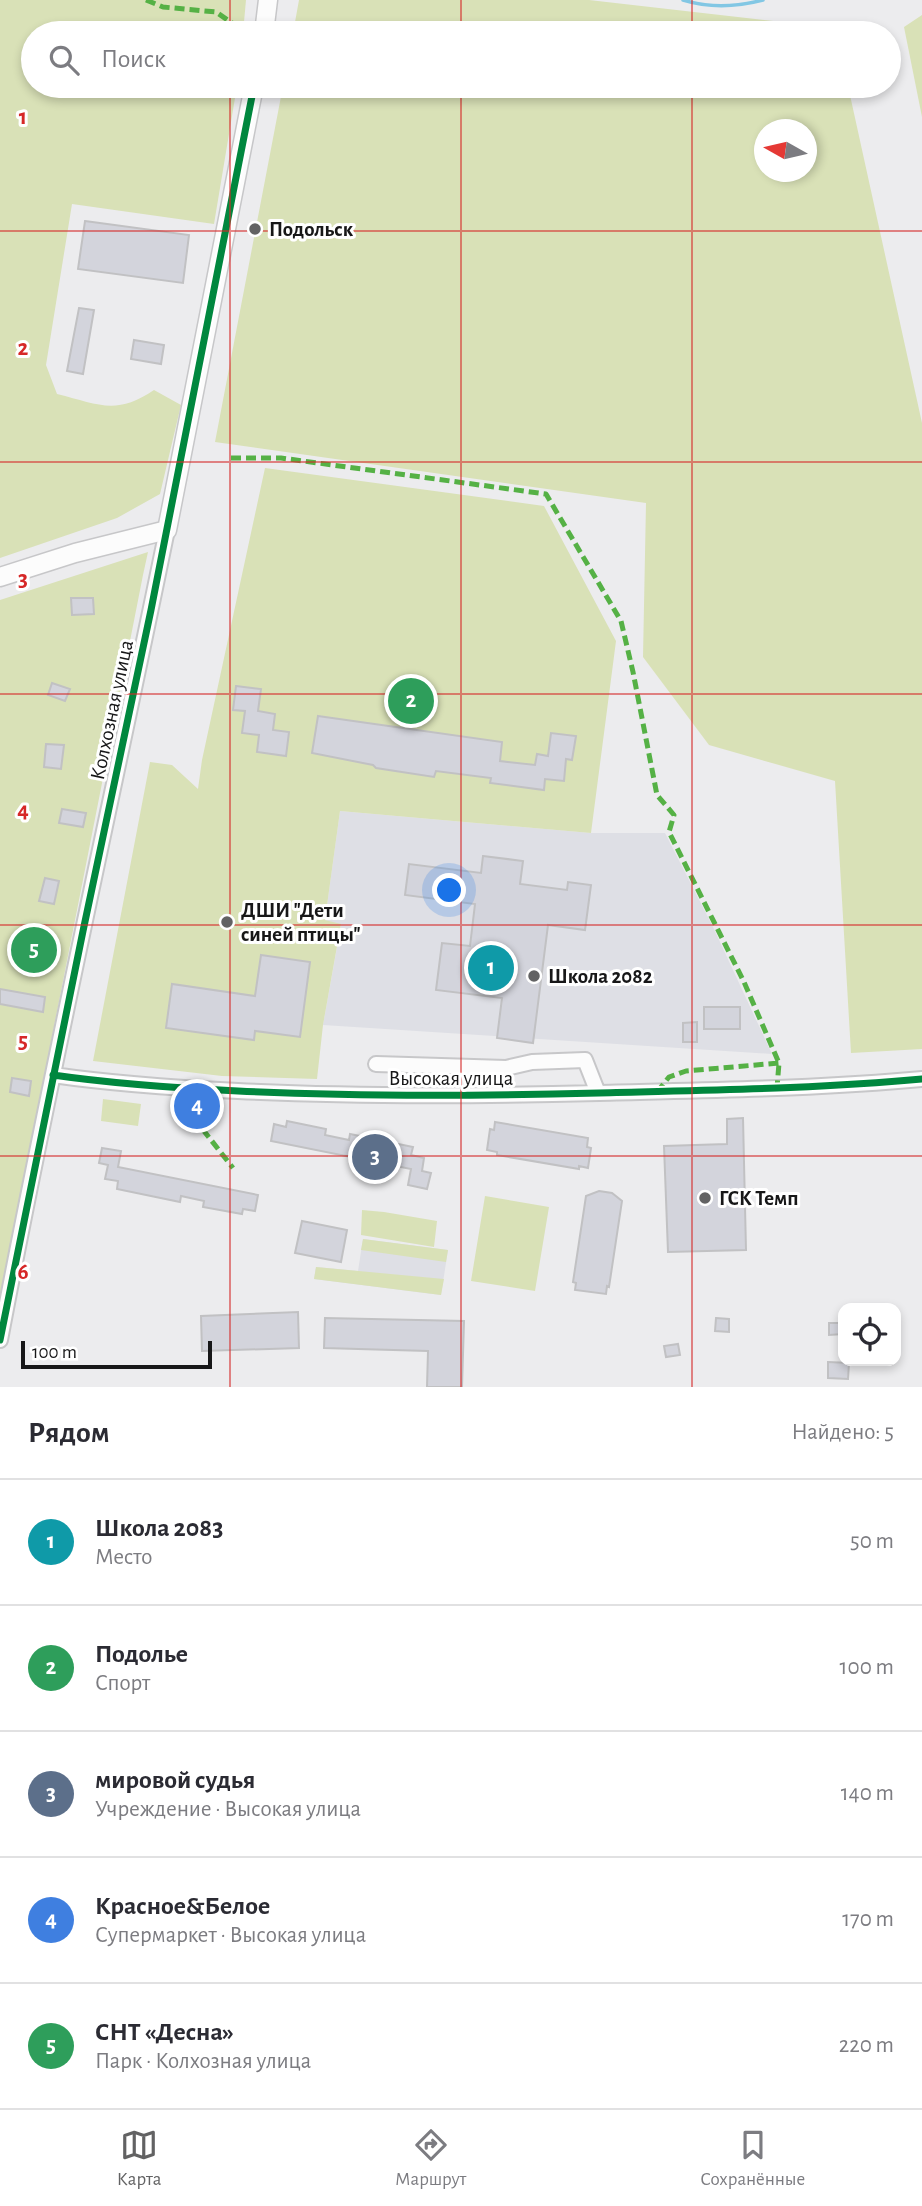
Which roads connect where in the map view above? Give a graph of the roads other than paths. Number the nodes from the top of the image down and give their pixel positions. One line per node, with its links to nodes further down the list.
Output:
1 (268, 0): 2 (street)
2 (265, 21)
3 (252, 98): 4 (street, Колхозная улица)
4 (167, 530): 5 (street); 7 (street, Колхозная улица)
5 (0, 577)
6 (376, 1065): 9 (street)
7 (53, 1075): 9 (street, Высокая улица); 10 (street, Колхозная улица)
8 (922, 1079): 9 (street, Высокая улица)
9 (598, 1093)
10 (0, 1340)

